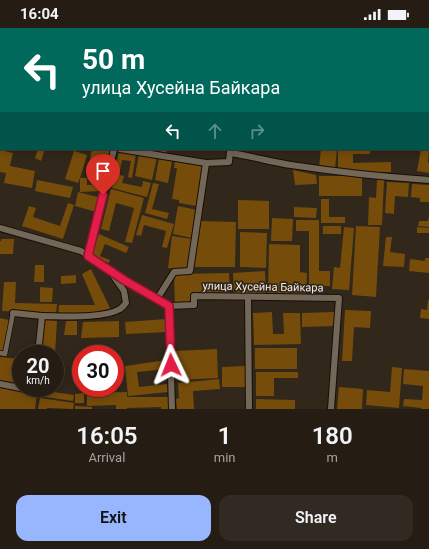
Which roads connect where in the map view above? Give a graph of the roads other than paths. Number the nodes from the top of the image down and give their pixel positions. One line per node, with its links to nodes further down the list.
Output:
1 (114, 150): 7 (street)
2 (126, 150): 4 (street)
3 (230, 151): 4 (street); 5 (street)
4 (206, 163): 10 (street)
5 (429, 180)
6 (0, 228): 7 (street)
7 (88, 256): 8 (street)
8 (110, 271): 10 (street); 13 (street)
9 (248, 297): 11 (street, улица Хусейна Байкара); 19 (street); 20 (street, улица Хусейна Байкара)
10 (157, 299): 11 (street)
11 (169, 306): 18 (street)
12 (13, 313): 13 (street); 15 (street)
13 (42, 316): 14 (street)
14 (39, 345)
15 (0, 353)
16 (0, 384): 17 (street)
17 (12, 386)
18 (172, 409)
19 (248, 409)
20 (331, 409)

